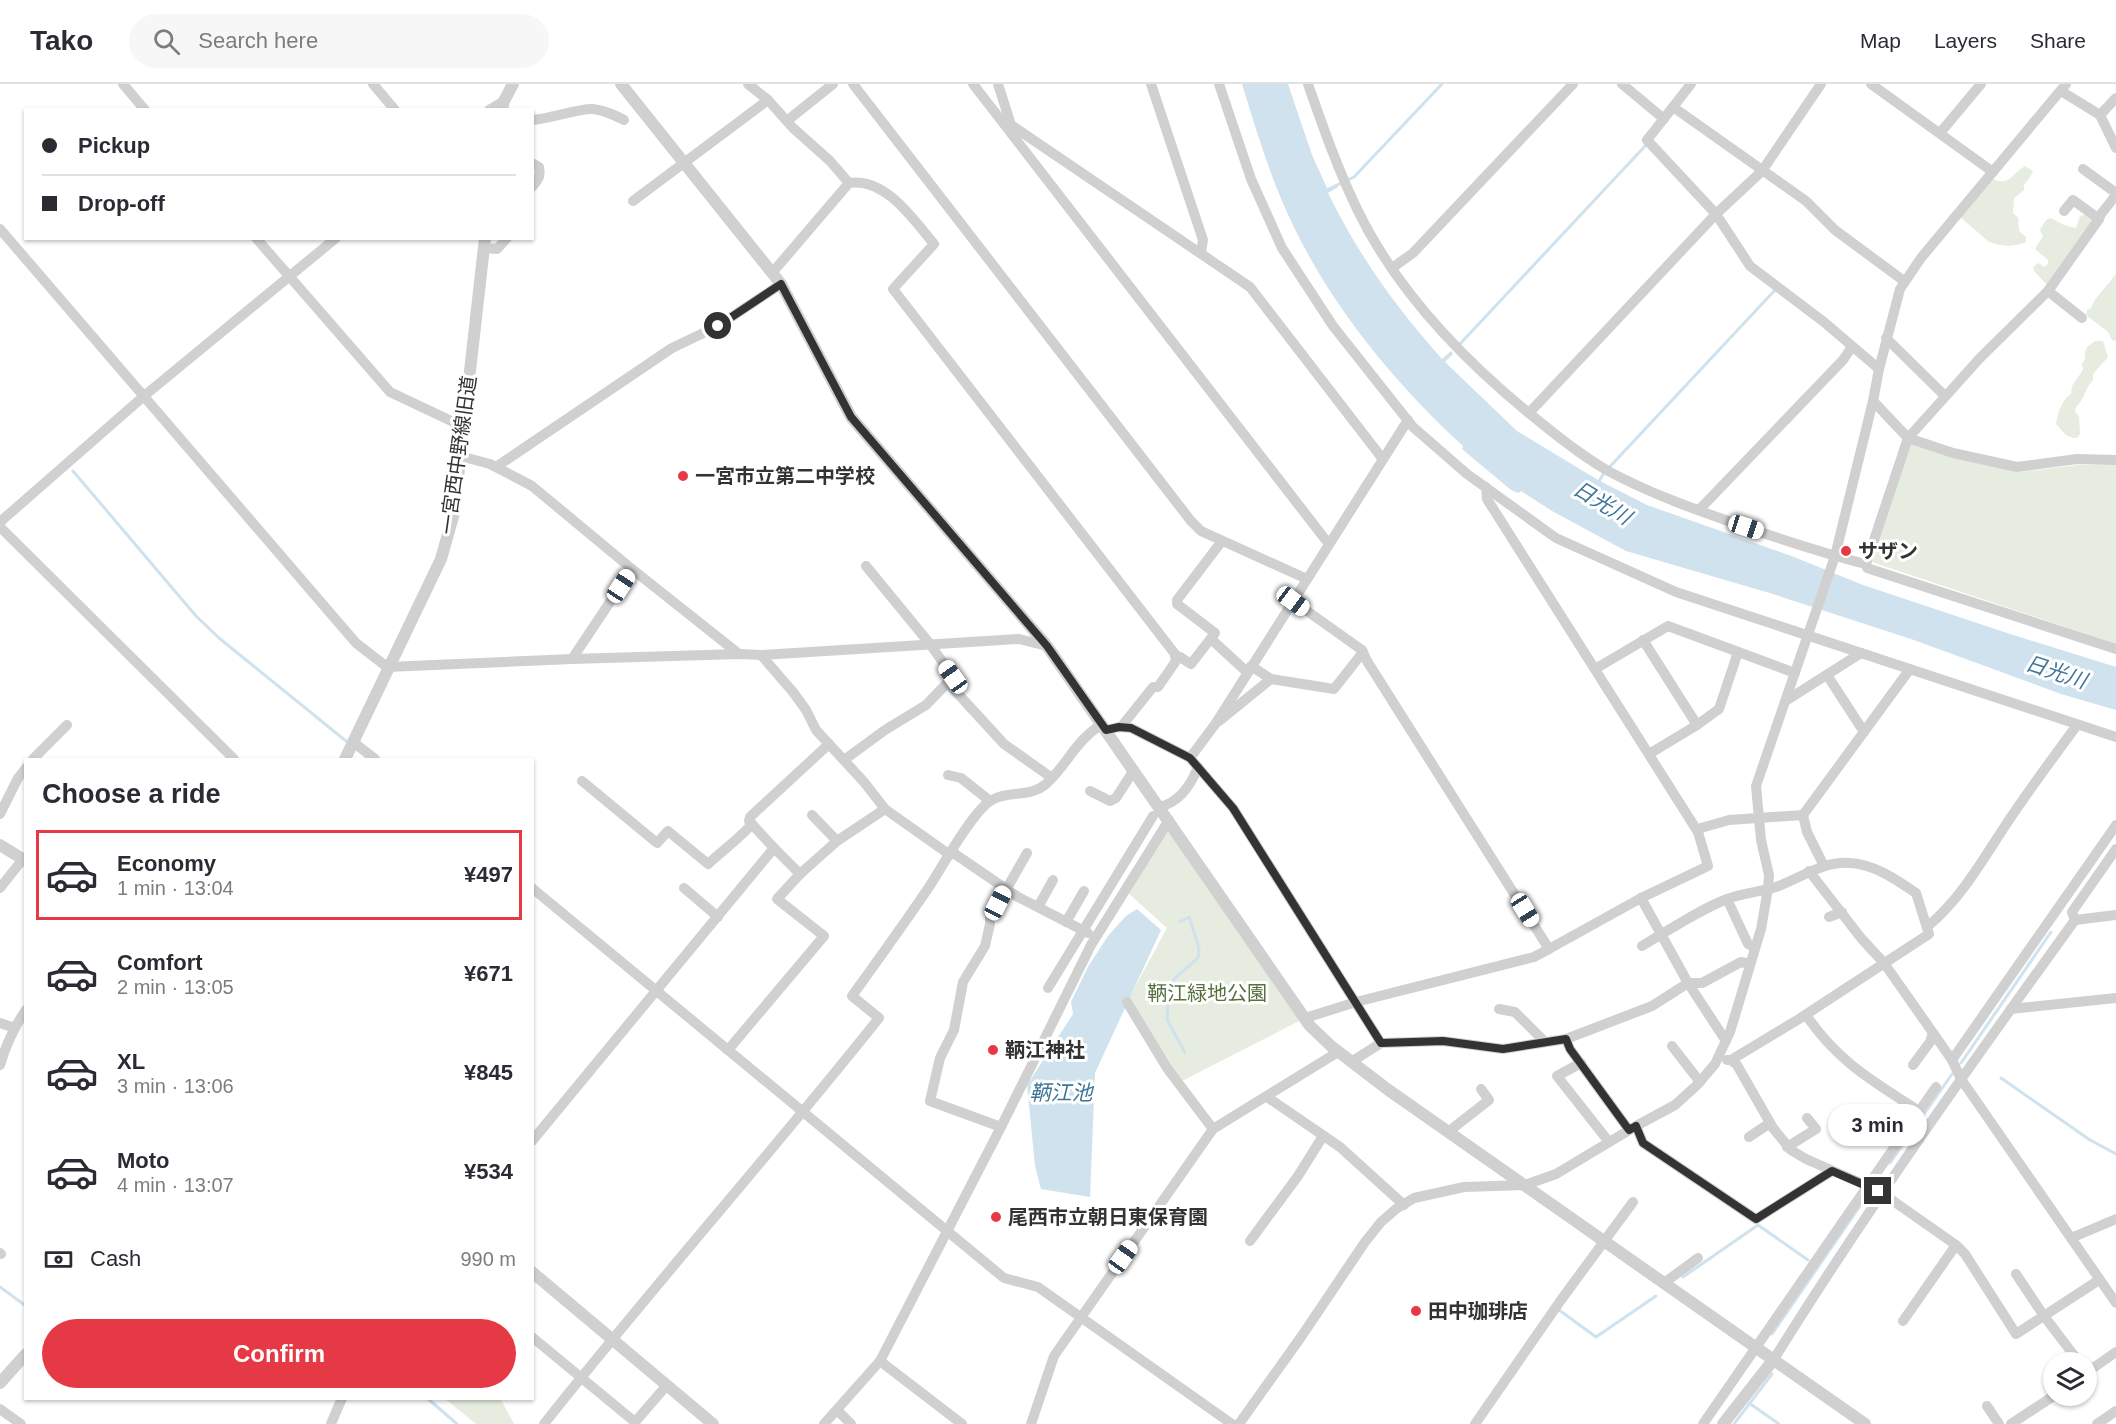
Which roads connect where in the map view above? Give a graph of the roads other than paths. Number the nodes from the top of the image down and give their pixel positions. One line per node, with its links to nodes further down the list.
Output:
1 (123, 84): 24 (street)
2 (374, 84): 25 (street)
3 (513, 84): 22 (street)
4 (621, 84): 34 (street)
5 (748, 84): 21 (street)
6 (833, 84): 30 (street)
7 (853, 84): 77 (street)
8 (973, 84): 31 (street)
9 (998, 84): 31 (street)
10 (1151, 84): 51 (street)
11 (1219, 84): 66 (street)
12 (1308, 84): 52 (street)
13 (1573, 84): 52 (street)
14 (1622, 84): 27 (street)
15 (1691, 84): 23 (street)
16 (1821, 84): 37 (street)
17 (1871, 84): 32 (street)
18 (1980, 84): 32 (street)
19 (2063, 87): 26 (street); 38 (street)
20 (2116, 98): 26 (street)
21 (768, 100): 30 (street); 34 (street)
22 (503, 105)
23 (1673, 107): 27 (street); 37 (street)
24 (143, 108)
25 (393, 108)
26 (2100, 115): 33 (street)
27 (1664, 119): 44 (street)
28 (534, 120): 29 (street)
29 (624, 120)
30 (788, 120): 39 (street)
31 (1009, 126): 51 (street); 78 (street)
32 (1940, 133): 38 (street)
33 (2116, 148)
34 (684, 163): 42 (street); 53 (street)
35 (534, 165): 40 (street)
36 (2083, 169): 41 (street)
37 (1762, 171): 44 (street); 55 (street)
38 (1993, 172): 55 (street)
39 (849, 183): 53 (street); 96 (street)
40 (534, 184)
41 (2116, 194): 45 (street)
42 (633, 201)
43 (2064, 211): 45 (street)
44 (1716, 214): 60 (street); 65 (street)
45 (2100, 219): 57 (street)
46 (0, 228): 62 (street)
47 (258, 240): 54 (street)
48 (334, 240): 54 (street)
49 (505, 240): 50 (street)
50 (484, 243): 67 (street, 一宮西中野線旧道)
51 (1201, 252): 70 (street)
52 (1392, 268): 65 (street)
53 (772, 273): 56 (street)
54 (289, 277): 62 (street); 67 (street)
55 (1904, 281): 59 (street)
56 (781, 284): 72 (street); 89 (street)
57 (2048, 291): 58 (street); 63 (street)
58 (2082, 318)
59 (1886, 338): 61 (street); 63 (street)
60 (1851, 348): 61 (street); 74 (street)
61 (1879, 369): 64 (street)
62 (144, 396): 75 (street); 98 (street)
63 (1945, 396): 68 (street)
64 (1873, 402): 68 (street); 79 (street)
65 (1529, 413): 74 (street)
66 (1408, 420): 70 (street); 73 (street)
67 (464, 427): 69 (street, 一宮西中野線旧道)
68 (1908, 438): 71 (street); 80 (street)
69 (460, 456): 72 (street); 98 (street, 一宮西中野線旧道)
70 (1382, 458): 78 (street)
71 (2116, 460)
72 (496, 467): 82 (street)
73 (1486, 487): 85 (street); 100 (street)
74 (1699, 510): 79 (street)
75 (0, 522)
76 (0, 526): 119 (street)
77 (1222, 541): 83 (street); 86 (street)
78 (1328, 543): 83 (street)
79 (1835, 556): 80 (street); 85 (street)
80 (1866, 564): 90 (street)
81 (866, 566): 88 (street)
82 (632, 569): 94 (street); 97 (street)
83 (1307, 579): 84 (street)
84 (1293, 601): 91 (street); 99 (street)
85 (1808, 636): 93 (street); 102 (street)
86 (1211, 639): 96 (street); 99 (street)
87 (1643, 640): 92 (street); 100 (street); 109 (street)
88 (930, 644): 89 (street); 95 (street); 105 (street)
89 (1047, 646): 111 (street)
90 (2116, 649)
91 (1363, 652): 104 (street); 173 (street)
92 (1738, 652): 102 (street); 109 (street)
93 (1861, 653): 101 (street); 103 (street)
94 (739, 654): 95 (street); 97 (street)
95 (761, 655): 116 (street)
96 (1175, 656): 112 (street)
97 (572, 659): 98 (street)
98 (387, 667): 115 (street, 一宮西中野線旧道)
99 (1249, 669): 104 (street); 107 (street)
100 (1595, 669): 117 (street)
101 (1910, 669): 110 (street); 113 (street)
102 (1796, 673): 106 (street)
103 (1827, 675): 106 (street); 113 (street)
104 (1271, 679): 107 (street)
105 (948, 682): 122 (street); 127 (street)
106 (1786, 700): 136 (street)
107 (1216, 723): 123 (street)
108 (67, 724): 118 (street)
109 (1697, 725): 117 (street)
110 (2077, 725): 114 (street); 167 (street)
111 (1104, 727): 112 (street); 125 (street); 127 (street)
112 (1121, 727): 123 (street)
113 (1864, 732): 135 (street)
114 (2116, 737)
115 (353, 742): 120 (street, 一宮西中野線旧道); 121 (street)
116 (829, 744): 122 (street); 138 (street)
117 (1649, 754): 140 (street)
118 (34, 758)
119 (233, 758)
120 (345, 758)
121 (374, 758)
122 (844, 760): 131 (street)
123 (1194, 762): 133 (street); 181 (street)
124 (24, 770): 132 (street)
125 (1134, 770): 129 (street); 133 (street)
126 (948, 775): 130 (street)
127 (1052, 778): 130 (street)
128 (582, 781): 138 (street)
129 (1090, 791)
130 (990, 801): 145 (street)
131 (885, 809): 141 (street); 145 (street)
132 (0, 811)
133 (1156, 812): 137 (street); 168 (street)
134 (813, 815): 141 (street)
135 (1803, 815): 136 (street); 148 (street)
136 (1758, 818): 140 (street); 155 (street)
137 (1169, 820): 170 (street); 186 (street)
138 (752, 824): 143 (street)
139 (2116, 825): 199 (street)
140 (1698, 832): 158 (street)
141 (837, 841): 150 (street)
142 (0, 845): 147 (street)
143 (774, 848): 150 (street); 163 (street)
144 (2116, 849): 165 (street)
145 (951, 853): 154 (street); 210 (street)
146 (1027, 853): 154 (street)
147 (24, 860): 152 (street)
148 (1824, 866): 149 (street); 167 (street)
149 (1809, 871): 155 (street); 161 (street)
150 (800, 874): 195 (street)
151 (1053, 880): 160 (street)
152 (0, 888)
153 (684, 888): 163 (street)
154 (1005, 888): 160 (street); 213 (street)
155 (1768, 889): 159 (street); 172 (street)
156 (534, 890): 178 (street)
157 (1084, 891): 166 (street)
158 (1641, 898): 169 (street); 173 (street)
159 (1727, 899): 169 (street); 172 (street)
160 (1038, 907): 166 (street)
161 (1842, 912): 164 (street); 174 (street)
162 (2116, 915): 165 (street)
163 (718, 917): 178 (street)
164 (1829, 917)
165 (2075, 920): 183 (street)
166 (1066, 921): 168 (street)
167 (1927, 927): 174 (street)
168 (1084, 931): 170 (street); 177 (street)
169 (1662, 935): 171 (street); 176 (street)
170 (1096, 937): 213 (street)
171 (1642, 946)
172 (1755, 948): 175 (street)
173 (1549, 949): 181 (street)
174 (1884, 963): 185 (street); 189 (street)
175 (1750, 964): 176 (street); 191 (street)
176 (1688, 983): 190 (street); 191 (street)
177 (1048, 988)
178 (657, 990): 195 (street); 219 (street)
179 (2116, 998): 183 (street)
180 (1127, 1002): 215 (street)
181 (1356, 1002): 186 (street); 193 (street)
182 (1499, 1009): 192 (street)
183 (2012, 1009): 204 (street)
184 (24, 1013): 188 (street)
185 (1806, 1015): 198 (street); 209 (street)
186 (1305, 1018): 196 (street)
187 (0, 1023): 188 (street)
188 (15, 1028): 202 (street)
189 (1934, 1033): 199 (street); 203 (street)
190 (1566, 1039): 192 (street); 201 (street)
191 (1726, 1041): 197 (street)
192 (1545, 1042): 193 (street)
193 (1381, 1043): 200 (street)
194 (1672, 1047): 205 (street)
195 (728, 1050): 210 (street)
196 (1338, 1052): 200 (street); 208 (street)
197 (1718, 1059): 198 (street); 205 (street)
198 (1731, 1060): 212 (street)
199 (1952, 1060): 204 (street)
200 (1351, 1062): 216 (street)
201 (1581, 1063): 214 (street); 220 (street)
202 (0, 1065)
203 (1913, 1065)
204 (1961, 1079): 225 (street); 230 (street)
205 (1700, 1082): 214 (street)
206 (1936, 1087): 209 (street)
207 (1481, 1089): 216 (street)
208 (1267, 1096): 215 (street); 217 (street)
209 (1919, 1111): 224 (street)
210 (804, 1113): 229 (street); 244 (street)
211 (1807, 1118): 221 (street)
212 (1770, 1123): 218 (street); 221 (street)
213 (1001, 1127): 229 (street)
214 (1633, 1128): 220 (street); 222 (street)
215 (1213, 1129): 241 (street)
216 (1448, 1132): 223 (street)
217 (1323, 1136): 227 (street); 231 (street)
218 (1749, 1137)
219 (534, 1139)
220 (1609, 1142): 223 (street)
221 (1787, 1147): 222 (street)
222 (1832, 1171): 224 (street)
223 (1525, 1185): 227 (street); 232 (street)
224 (1868, 1186): 225 (street); 245 (street)
225 (1882, 1194): 233 (street); 249 (street)
226 (1633, 1202): 232 (street)
227 (1404, 1205): 270 (street)
228 (2116, 1219): 230 (street)
229 (947, 1232): 241 (street); 250 (street)
230 (2071, 1239): 237 (street)
231 (1250, 1241)
232 (1604, 1241): 238 (street); 271 (street)
233 (1956, 1245): 240 (street); 242 (street)
234 (1698, 1258): 238 (street)
235 (534, 1274): 244 (street)
236 (2016, 1274): 240 (street)
237 (2099, 1280): 239 (street); 240 (street)
238 (1664, 1283): 245 (street)
239 (2116, 1303)
240 (2044, 1316): 246 (street)
241 (1080, 1318): 268 (street); 269 (street)
242 (1903, 1321)
243 (534, 1339): 252 (street)
244 (613, 1339): 252 (street); 254 (street)
245 (1755, 1347): 249 (street); 272 (street)
246 (2071, 1352)
247 (2115, 1355): 251 (street)
248 (24, 1356): 253 (street)
249 (1774, 1359): 273 (street); 274 (street)
250 (880, 1361): 259 (street); 267 (street)
251 (2097, 1366)
252 (581, 1378): 254 (street); 263 (street)
253 (0, 1383)
254 (667, 1385): 264 (street)
255 (341, 1400): 262 (street)
256 (2043, 1403): 276 (street)
257 (1987, 1406): 275 (street)
258 (0, 1409): 261 (street)
259 (837, 1410): 265 (street); 266 (street)
260 (2116, 1411): 277 (street)
261 (21, 1424)
262 (331, 1424)
263 (544, 1424)
264 (713, 1424)
265 (824, 1424)
266 (851, 1424)
267 (962, 1424)
268 (1031, 1424)
269 (1232, 1424)
270 (1239, 1424)
271 (1474, 1424)
272 (1702, 1424)
273 (1723, 1424)
274 (1865, 1424)
275 (1999, 1424)
276 (2011, 1424)
277 (2097, 1424)

